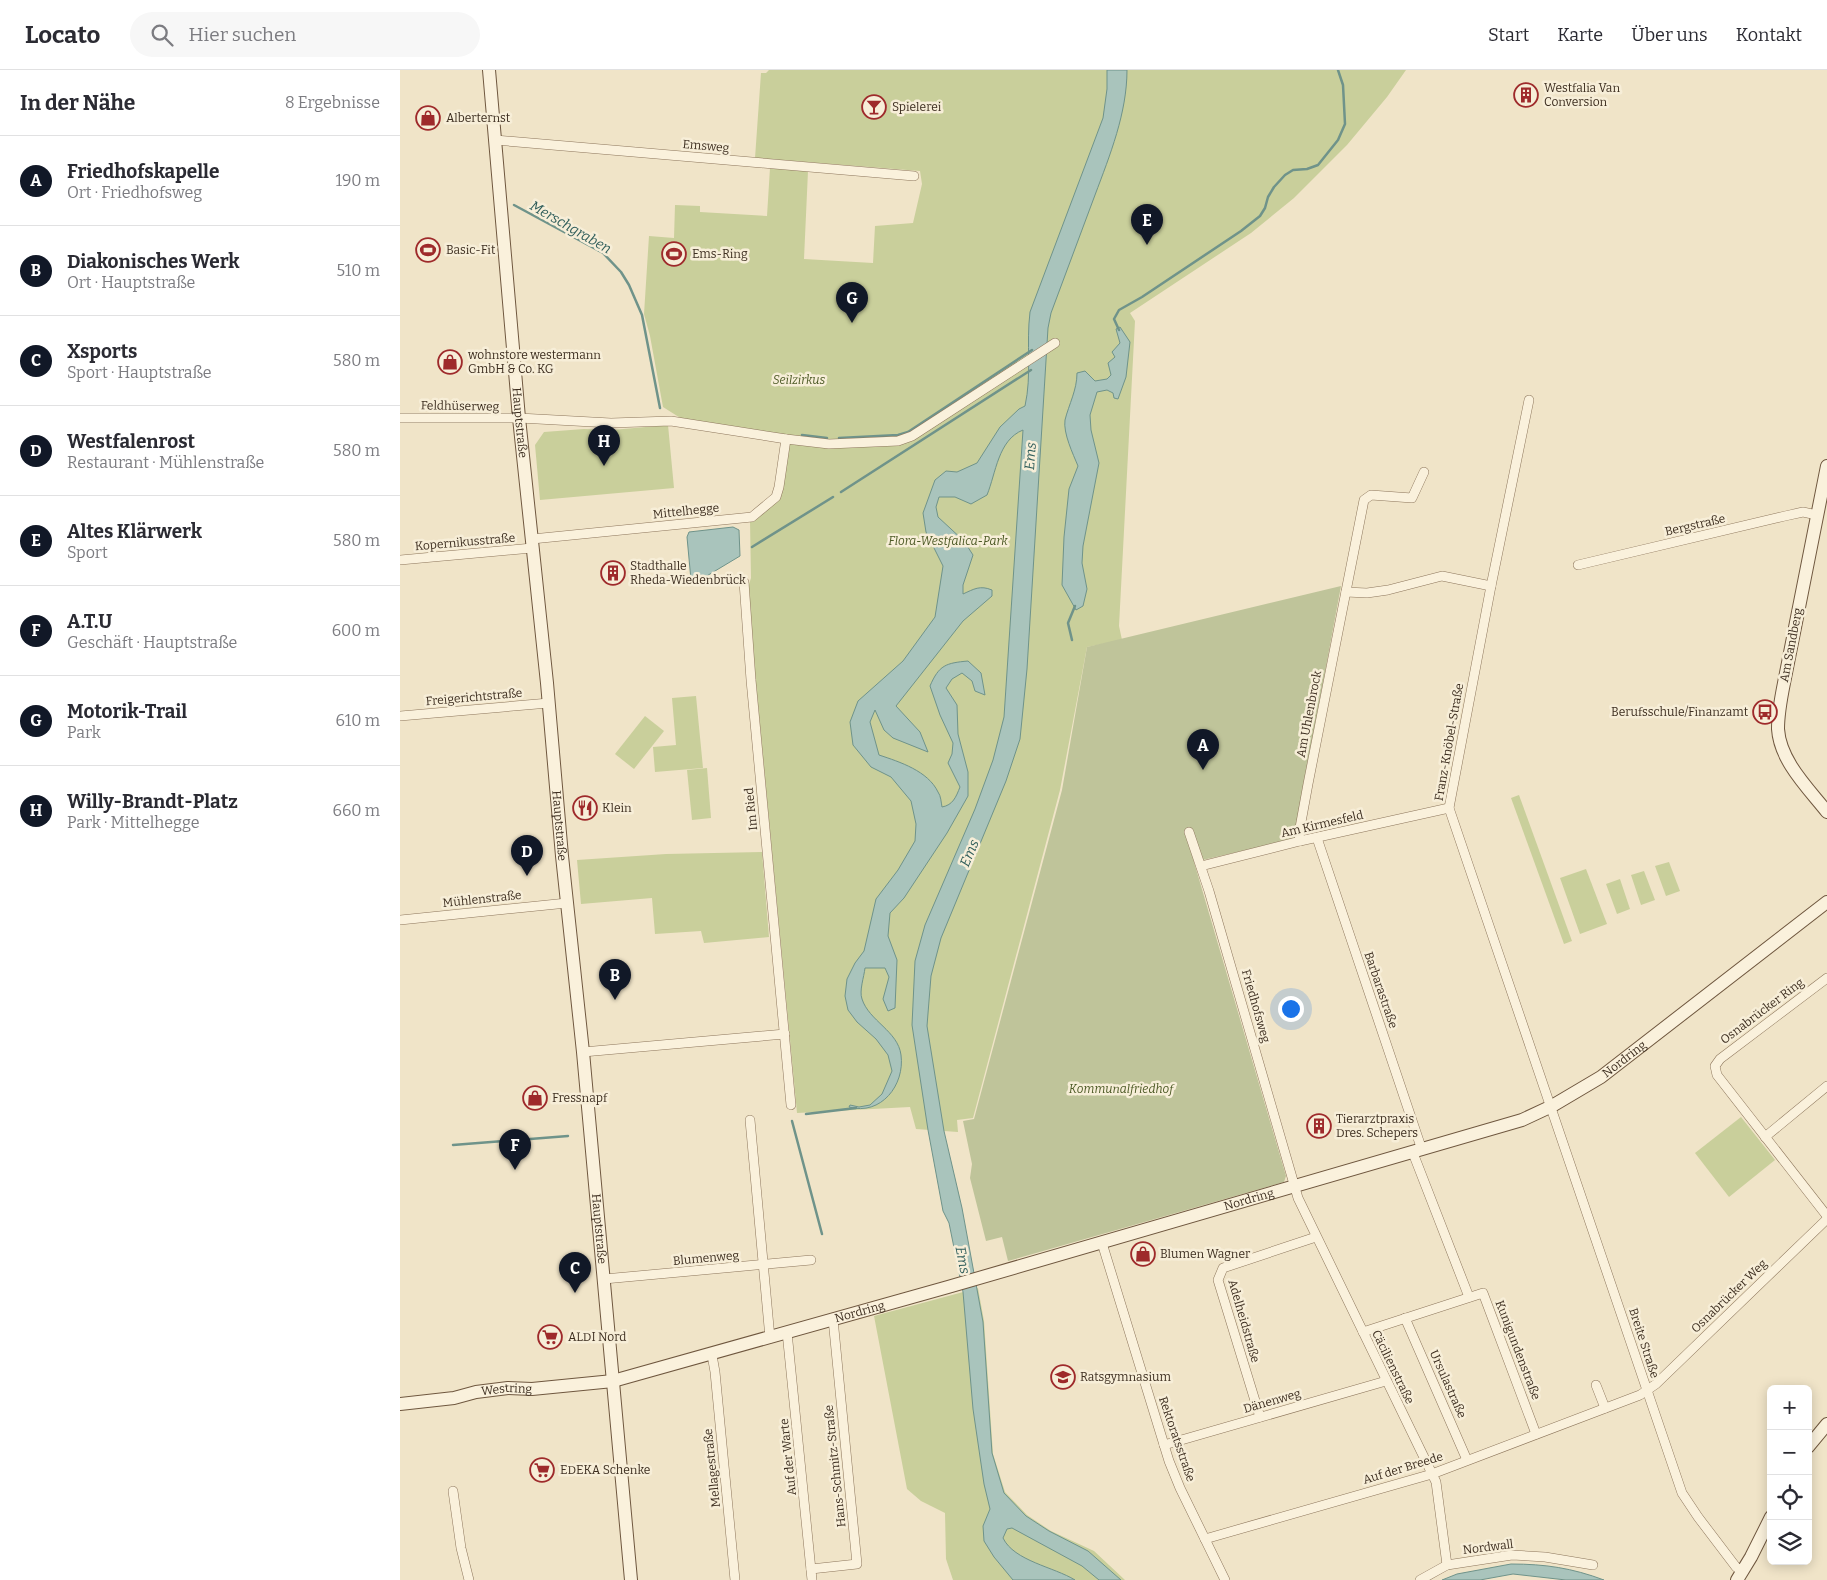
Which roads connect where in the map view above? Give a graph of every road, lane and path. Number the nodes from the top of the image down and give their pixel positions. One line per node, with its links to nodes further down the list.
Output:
1 (489, 70): 2 (main road, Hauptstraße)
2 (496, 140): 3 (street, Emsweg); 7 (main road, Hauptstraße)
3 (914, 176)
4 (1055, 343): 8 (street)
5 (1529, 400): 16 (street, Franz-Knöbel-Straße)
6 (400, 418): 7 (street, Feldhüserweg)
7 (519, 418): 8 (street); 12 (main road, Hauptstraße)
8 (786, 439): 12 (street, Mittelhegge)
9 (1827, 466): 11 (main road, Am Sandberg)
10 (1424, 472): 17 (street, Am Uhlenbrock)
11 (1817, 515): 14 (street, Bergstraße); 21 (main road, Am Sandberg)
12 (532, 543): 13 (street, Kopernikusstraße); 18 (main road, Hauptstraße)
13 (400, 560)
14 (1578, 565)
15 (744, 582): 30 (street, Im Ried)
16 (1491, 586): 17 (street); 20 (street, Franz-Knöbel-Straße)
17 (1346, 592): 24 (street, Am Uhlenbrock)
18 (549, 703): 19 (street, Freigerichtstraße); 27 (main road, Hauptstraße)
19 (400, 716)
20 (1449, 808): 23 (street, Am Kirmesfeld); 34 (street, Franz-Knöbel-Straße)
21 (1827, 812)
22 (1189, 832): 25 (street, Friedhofsweg)
23 (1317, 838): 24 (street, Am Kirmesfeld); 37 (street, Barbarastraße)
24 (1300, 841): 25 (street, Am Kirmesfeld)
25 (1201, 866): 38 (street, Friedhofsweg)
26 (1827, 902): 34 (main road, Nordring)
27 (567, 903): 28 (street, Mühlenstraße); 31 (main road, Hauptstraße)
28 (400, 920)
29 (1827, 978): 36 (street, Osnabrücker Ring)
30 (785, 1034): 31 (street); 33 (street, Im Ried)
31 (583, 1052): 44 (main road, Hauptstraße)
32 (1827, 1086): 36 (street)
33 (791, 1105)
34 (1552, 1106): 37 (main road, Nordring); 55 (street, Breite Straße)
35 (750, 1120): 43 (street)
36 (1766, 1136): 39 (street, Osnabrücker Ring)
37 (1418, 1152): 38 (main road, Nordring); 45 (street)
38 (1295, 1187): 40 (street, Cäcilienstraße); 41 (main road, Nordring)
39 (1827, 1218): 55 (street, Osnabrücker Weg)
40 (1316, 1237): 49 (street, Cäcilienstraße); 58 (street, Adelheidstraße)
41 (1102, 1243): 47 (main road, Nordring); 62 (street, Rektoratsstraße)
42 (811, 1260): 43 (street, Blumenweg)
43 (762, 1265): 44 (street, Blumenweg); 50 (street)
44 (604, 1279): 52 (main road, Hauptstraße)
45 (1469, 1297): 46 (street); 60 (street, Kunigundenstraße)
46 (1405, 1318): 49 (street); 63 (street, Ursulastraße)
47 (833, 1319): 48 (main road, Nordring); 70 (street, Hans-Schmitz-Straße)
48 (787, 1332): 50 (main road, Nordring); 70 (street, Auf der Warte)
49 (1363, 1332): 53 (street, Cäcilienstraße)
50 (770, 1338): 51 (main road, Nordring)
51 (712, 1355): 52 (main road, Nordring); 74 (street, Mellagestraße)
52 (613, 1381): 56 (main road, Westring); 73 (main road, Hauptstraße)
53 (1386, 1381): 58 (street, Dänenweg); 64 (street, Cäcilienstraße)
54 (1596, 1385): 57 (street)
55 (1647, 1390): 57 (street, Auf der Breede); 71 (street, Breite Straße)
56 (400, 1404)
57 (1605, 1408): 60 (street, Auf der Breede)
58 (1260, 1418): 62 (street, Dänenweg)
59 (1827, 1424): 61 (main road)
60 (1536, 1434): 63 (street, Auf der Breede)
61 (1812, 1442)
62 (1164, 1445): 67 (street, Rektoratsstraße)
63 (1468, 1460): 64 (street, Auf der Breede)
64 (1432, 1474): 67 (street, Auf der Breede); 68 (street, Cäcilienstraße)
65 (453, 1491): 72 (street)
66 (1769, 1520): 71 (main road)
67 (1205, 1538): 76 (street, Rektoratsstraße)
68 (1447, 1565): 69 (street, Nordwall); 77 (street, Nordwall)
69 (1593, 1565)
70 (811, 1569): 75 (street, Auf der Warte)
71 (1740, 1576)
72 (469, 1580)
73 (632, 1580)
74 (735, 1580)
75 (812, 1580)
76 (1225, 1580)
77 (1420, 1580)

